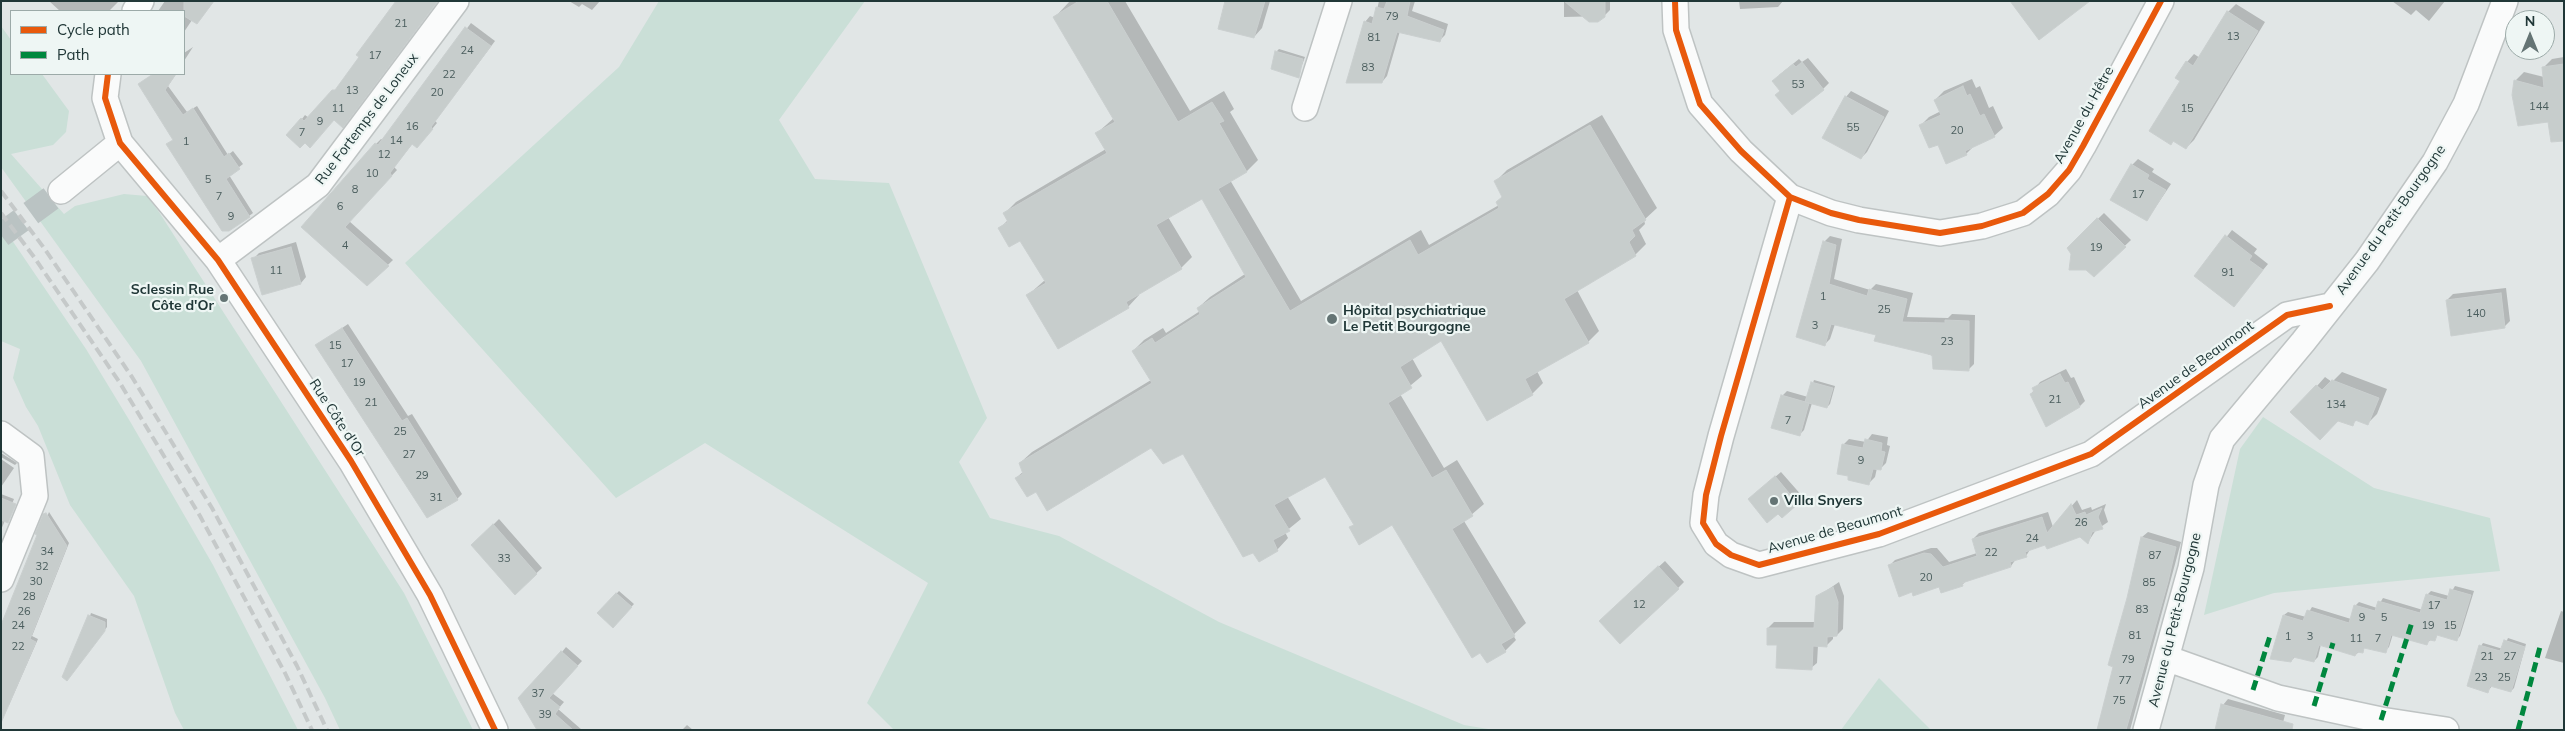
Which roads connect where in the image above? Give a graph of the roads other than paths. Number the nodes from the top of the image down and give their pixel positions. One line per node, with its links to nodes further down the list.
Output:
1 (456, 1): 11 (street, Rue Fortemps de Loneux)
2 (1339, 1): 7 (street)
3 (1675, 1): 10 (street)
4 (2161, 1): 10 (street, Avenue du Hêtre)
5 (2505, 1): 12 (street, Avenue du Petit-Bourgogne)
6 (108, 75): 8 (street)
7 (1304, 108)
8 (120, 143): 9 (street); 11 (street, Rue Côte d'Or)
9 (61, 191)
10 (1790, 197): 12 (street, Avenue de Beaumont)
11 (218, 260): 16 (street, Rue Côte d'Or)
12 (2330, 306): 15 (street, Avenue du Petit-Bourgogne)
13 (1, 434): 14 (street)
14 (1, 579)
15 (2166, 658): 17 (street, Avenue du Petit-Bourgogne); 18 (street)
16 (495, 730)
17 (2146, 730)
18 (2446, 730)

